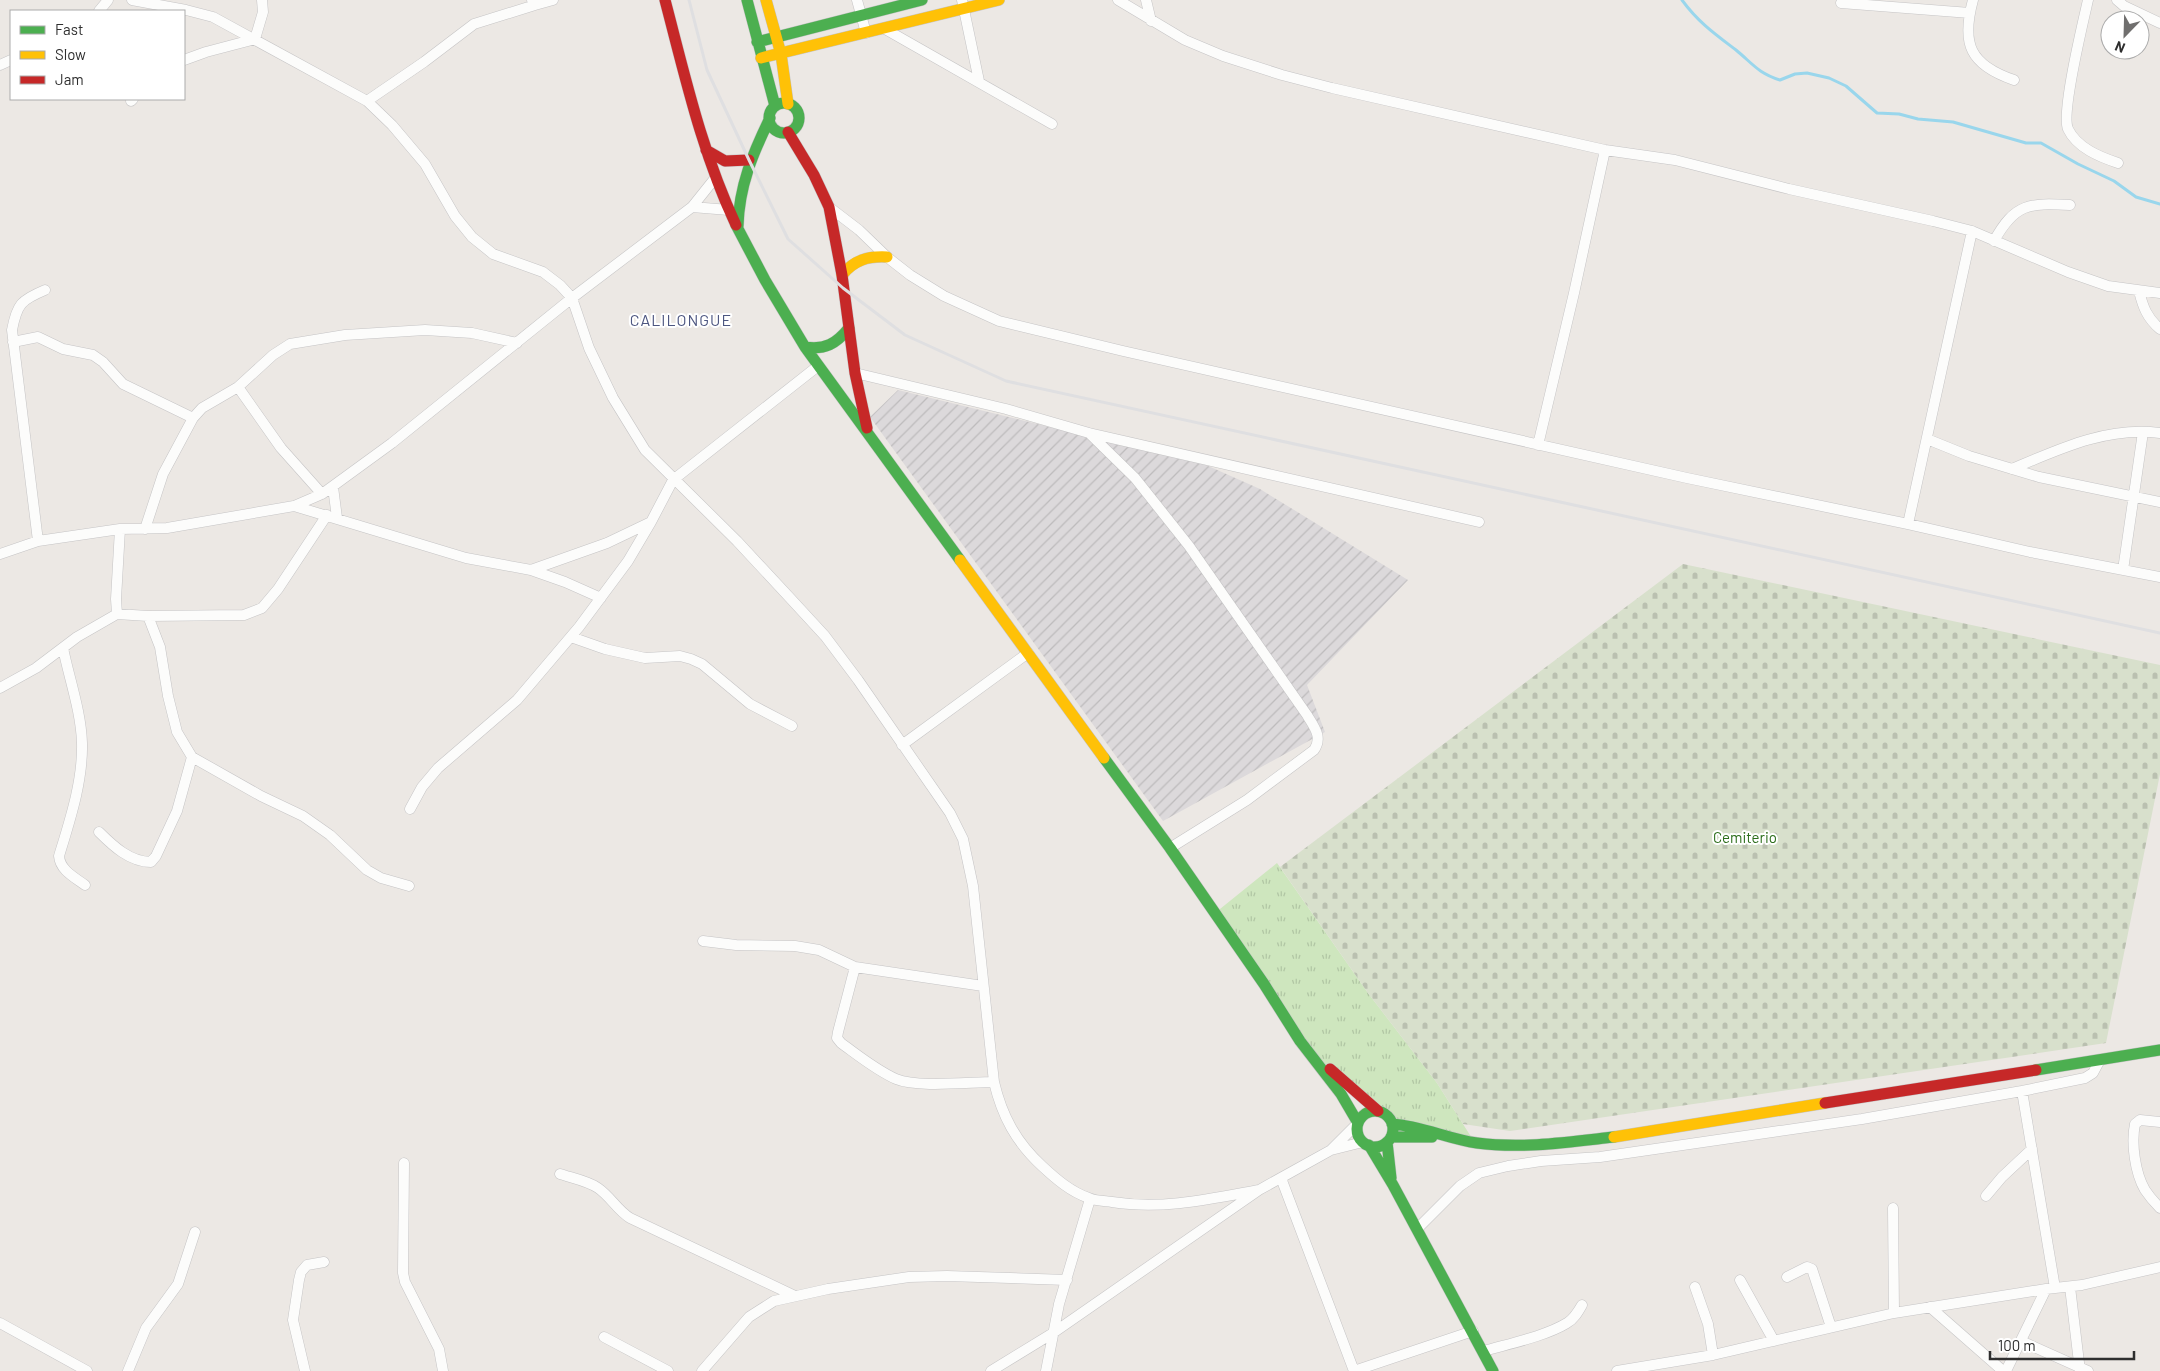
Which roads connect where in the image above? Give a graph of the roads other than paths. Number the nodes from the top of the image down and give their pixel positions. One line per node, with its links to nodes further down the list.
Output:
1 (108, 0): 20 (street)
2 (132, 0): 28 (street)
3 (262, 0): 28 (street)
4 (553, 0): 16 (street)
5 (665, 0): 41 (main road)
6 (747, 0): 29 (main road)
7 (766, 0): 27 (main road)
8 (857, 0): 22 (street)
9 (922, 0): 22 (main road)
10 (999, 0): 19 (main road)
11 (1118, 0): 23 (street)
12 (1146, 0): 23 (street)
13 (1973, 0): 21 (street)
14 (2088, 0): 44 (street)
15 (2117, 0): 24 (street)
16 (533, 2): 35 (street)
17 (1841, 3): 18 (street)
18 (1873, 3): 21 (street)
19 (963, 4): 25 (main road); 34 (street)
20 (100, 10)
21 (1970, 13): 33 (street)
22 (861, 16): 26 (street); 27 (main road)
23 (1151, 21): 42 (street)
24 (2160, 24)
25 (885, 28): 26 (main road); 34 (street)
26 (866, 33): 30 (main road)
27 (776, 37): 29 (main road); 30 (main road)
28 (255, 39): 32 (street); 35 (street)
29 (757, 42): 31 (main road)
30 (781, 54): 31 (main road); 36 (main road)
31 (761, 58): 37 (main road)
32 (185, 60)
33 (2014, 80)
34 (979, 81): 39 (street)
35 (367, 101): 58 (street)
36 (788, 104): 37 (main road); 40 (main road)
37 (775, 106): 38 (main road)
38 (770, 118): 40 (main road); 43 (main road)
39 (1052, 124)
40 (788, 132): 48 (main road)
41 (706, 150): 43 (main road); 45 (main road)
42 (1604, 150): 51 (street); 73 (street)
43 (748, 160): 50 (main road)
44 (2118, 162)
45 (716, 177): 47 (street); 49 (main road)
46 (2070, 205): 52 (street)
47 (692, 207): 49 (street); 58 (street)
48 (829, 207): 53 (street); 54 (main road)
49 (729, 210): 50 (main road)
50 (738, 230): 63 (main road)
51 (1972, 231): 52 (street); 72 (street)
52 (1994, 241): 56 (street)
53 (887, 257): 54 (main road); 73 (street)
54 (842, 275): 59 (main road)
55 (45, 290): 61 (street)
56 (2139, 291): 57 (street); 60 (street)
57 (2160, 294)
58 (572, 298): 62 (street); 75 (street)
59 (849, 328): 63 (main road); 65 (main road)
60 (2160, 329)
61 (13, 342): 67 (street); 87 (street)
62 (517, 343): 66 (street); 76 (street)
63 (805, 347): 64 (main road)
64 (818, 366): 69 (main road); 75 (street)
65 (855, 373): 69 (main road); 70 (street)
66 (238, 387): 67 (street); 77 (street)
67 (193, 418): 86 (street)
68 (2142, 432): 71 (street); 74 (street); 78 (street)
69 (868, 433): 97 (main road)
70 (1089, 433): 83 (street); 104 (street)
71 (2160, 433)
72 (1927, 439): 74 (street); 84 (street)
73 (1538, 445): 84 (street)
74 (2012, 469): 78 (street)
75 (673, 480): 82 (street); 100 (street)
76 (334, 487): 77 (street); 81 (street)
77 (322, 494): 80 (street)
78 (2134, 497): 79 (street); 90 (street)
79 (2160, 502)
80 (294, 506): 81 (street); 86 (street)
81 (332, 517): 89 (street); 94 (street)
82 (651, 522): 89 (street); 92 (street)
83 (1479, 522)
84 (1908, 524): 90 (street)
85 (120, 529): 86 (street); 87 (street); 93 (street)
86 (145, 529)
87 (38, 541): 88 (street)
88 (0, 554)
89 (531, 570): 92 (street)
90 (2123, 570): 91 (street)
91 (2160, 577)
92 (601, 598): 95 (street)
93 (118, 614): 94 (street); 96 (street)
94 (148, 616): 101 (street)
95 (571, 637): 99 (street); 102 (street)
96 (63, 648): 98 (street); 105 (street)
97 (1028, 654): 100 (street); 104 (main road)
98 (0, 688)
99 (792, 726)
100 (902, 745): 109 (street)
101 (192, 757): 103 (street); 106 (street)
102 (410, 809)
103 (99, 832)
104 (1170, 848): 111 (main road)
105 (85, 885)
106 (409, 886)
107 (703, 941): 108 (street)
108 (855, 967): 109 (street); 116 (street)
109 (983, 986): 116 (street)
110 (2160, 1042): 114 (street)
111 (1307, 1049): 118 (main road); 120 (main road)
112 (2160, 1050): 114 (main road)
113 (2160, 1055): 114 (street)
114 (2124, 1056): 115 (main road)
115 (2100, 1060): 117 (street); 122 (main road)
116 (994, 1082): 133 (street)
117 (2022, 1091): 125 (street); 136 (street)
118 (1378, 1111): 120 (main road); 121 (main road)
119 (2160, 1122): 135 (street)
120 (1358, 1123): 124 (main road); 126 (street)
121 (1392, 1124): 122 (main road); 123 (main road)
122 (1456, 1138): 123 (main road)
123 (1389, 1139): 124 (main road); 130 (main road)
124 (1366, 1144): 126 (street); 130 (main road)
125 (2032, 1149): 132 (street); 145 (street)
126 (1331, 1150): 129 (street)
127 (404, 1163): 163 (street)
128 (560, 1174): 146 (street)
129 (1281, 1178): 131 (street); 168 (street)
130 (1393, 1185): 136 (main road)
131 (1260, 1190): 133 (street); 153 (street)
132 (1986, 1196)
133 (1090, 1199): 141 (street)
134 (1893, 1208): 149 (street)
135 (2160, 1208)
136 (1417, 1229): 152 (main road)
137 (195, 1232): 161 (street)
138 (324, 1262): 162 (street)
139 (2160, 1267): 144 (street)
140 (1787, 1276): 151 (street)
141 (1066, 1280): 146 (street); 153 (street)
142 (1740, 1280): 155 (street)
143 (1695, 1287): 158 (street)
144 (2070, 1287): 145 (street); 159 (street)
145 (2050, 1289): 148 (street); 156 (street)
146 (795, 1296): 165 (street)
147 (1582, 1305): 157 (street)
148 (1930, 1307): 149 (street); 171 (street)
149 (1894, 1313): 151 (street)
150 (0, 1323): 160 (street)
151 (1831, 1328): 155 (street)
152 (1474, 1331): 157 (main road); 168 (street)
153 (1053, 1333): 166 (street); 167 (street)
154 (604, 1337): 164 (street)
155 (1774, 1341): 158 (street)
156 (2021, 1341): 159 (street); 171 (street)
157 (1484, 1351): 169 (main road)
158 (1713, 1355): 170 (street)
159 (2083, 1370)
160 (87, 1371)
161 (128, 1371)
162 (305, 1371)
163 (444, 1371)
164 (668, 1371)
165 (702, 1371)
166 (991, 1371)
167 (1046, 1371)
168 (1354, 1371)
169 (1492, 1371)
170 (1618, 1371)
171 (2005, 1371)

